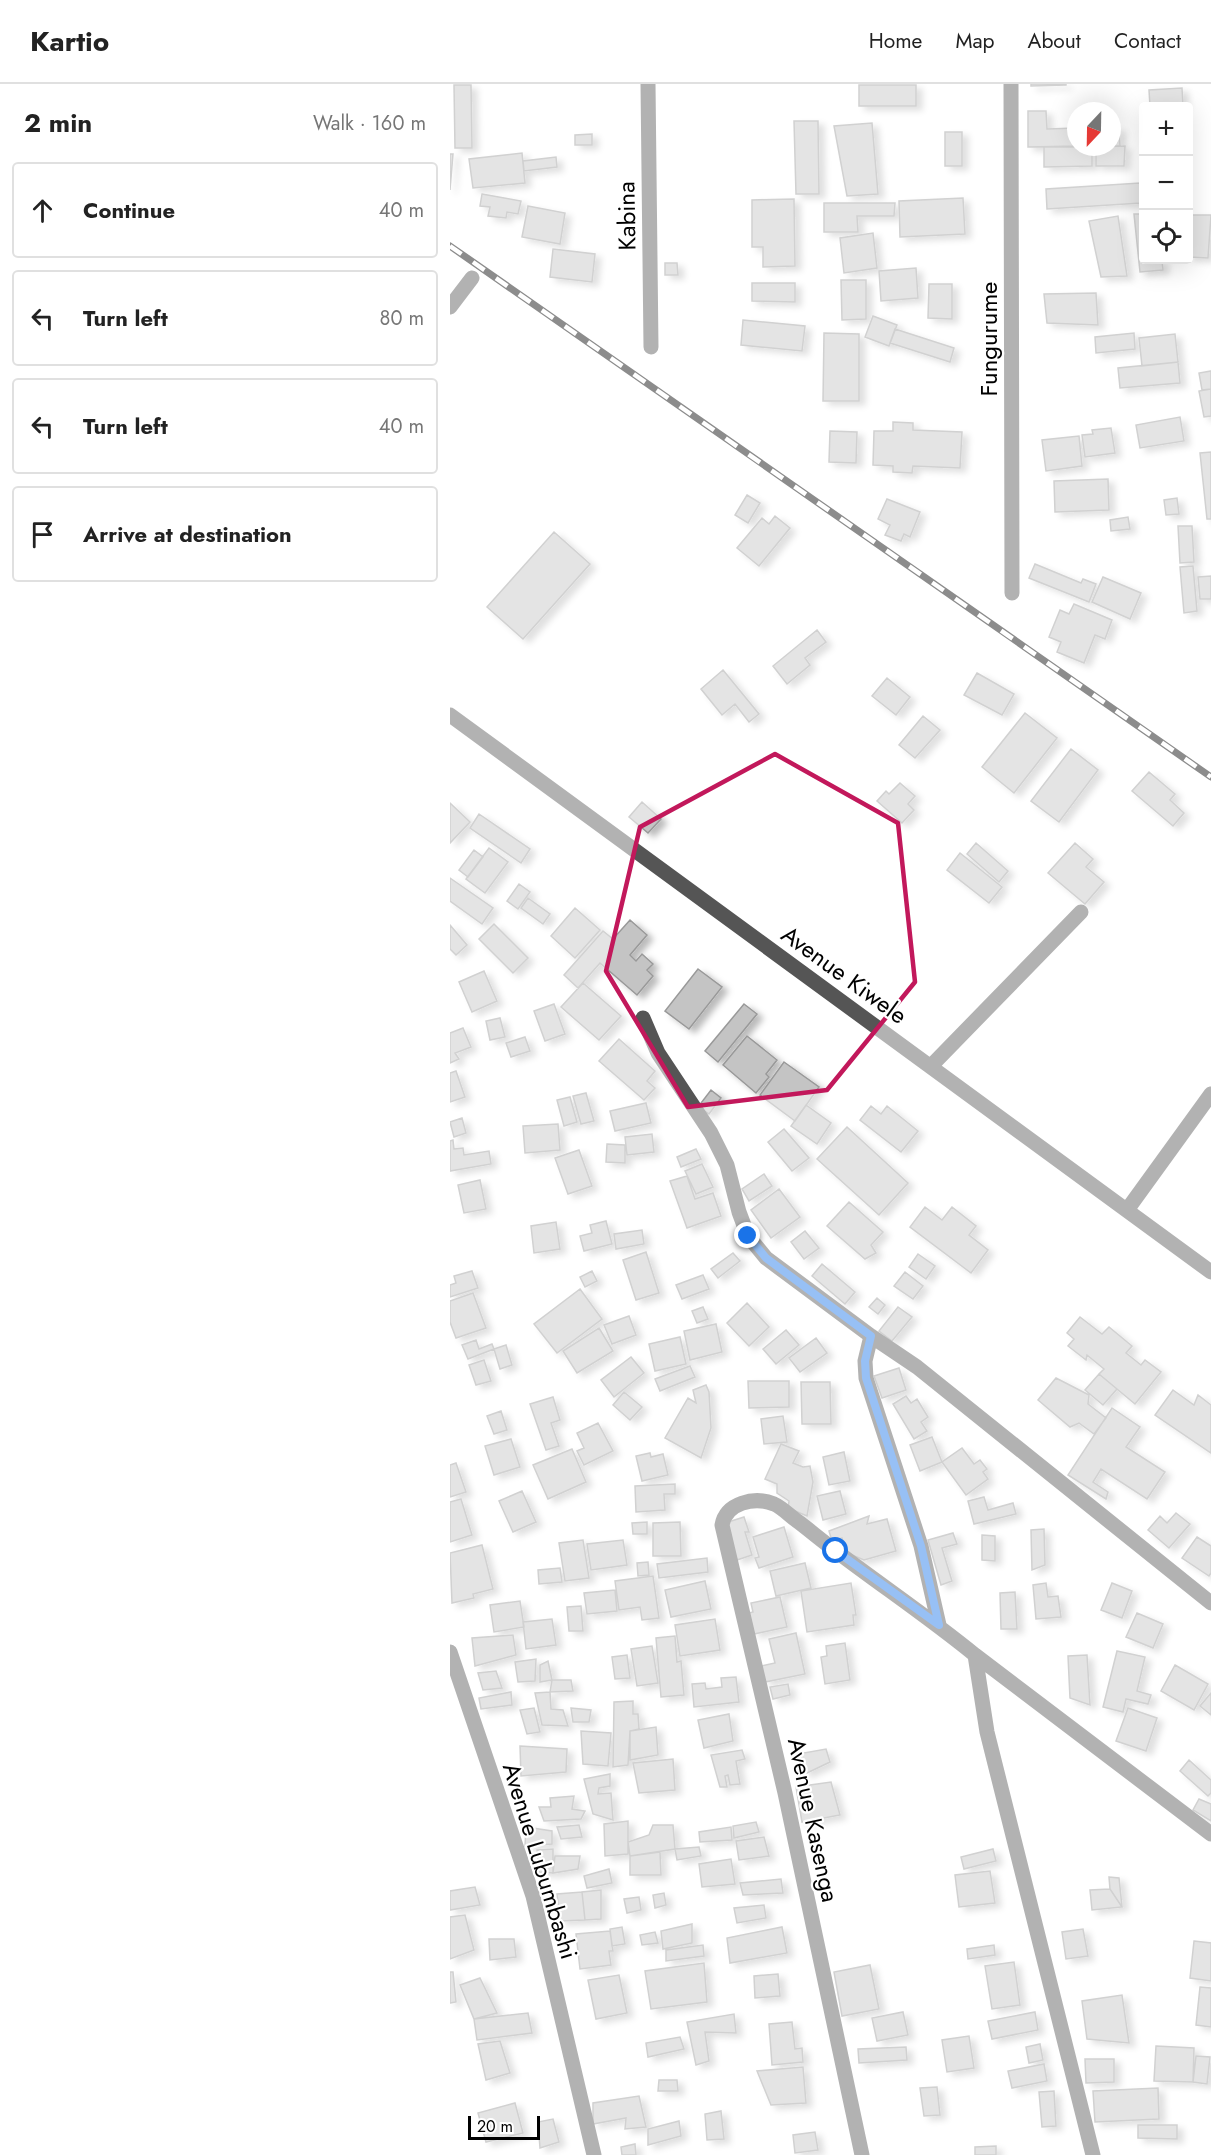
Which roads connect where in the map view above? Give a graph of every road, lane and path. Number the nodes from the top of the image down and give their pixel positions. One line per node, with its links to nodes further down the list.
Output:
1 (648, 84): 5 (street, Kabina)
2 (1011, 84): 6 (street, Fungurume)
3 (472, 278): 4 (street)
4 (450, 307)
5 (651, 347)
6 (1012, 593)
7 (450, 715): 10 (street, Avenue Kiwele)
8 (1081, 912): 10 (street)
9 (643, 1018): 14 (street)
10 (931, 1066): 12 (street, Avenue Kiwele)
11 (1211, 1094): 12 (street)
12 (1127, 1209): 13 (street, Avenue Kiwele)
13 (1211, 1272)
14 (871, 1336): 15 (street); 16 (street)
15 (1211, 1603)
16 (939, 1625): 17 (street); 21 (street, Avenue Kasenga)
17 (975, 1655): 19 (street); 22 (street)
18 (451, 1658): 20 (street, Avenue Lubumbashi)
19 (1211, 1834)
20 (594, 2155)
21 (862, 2155)
22 (1093, 2155)

